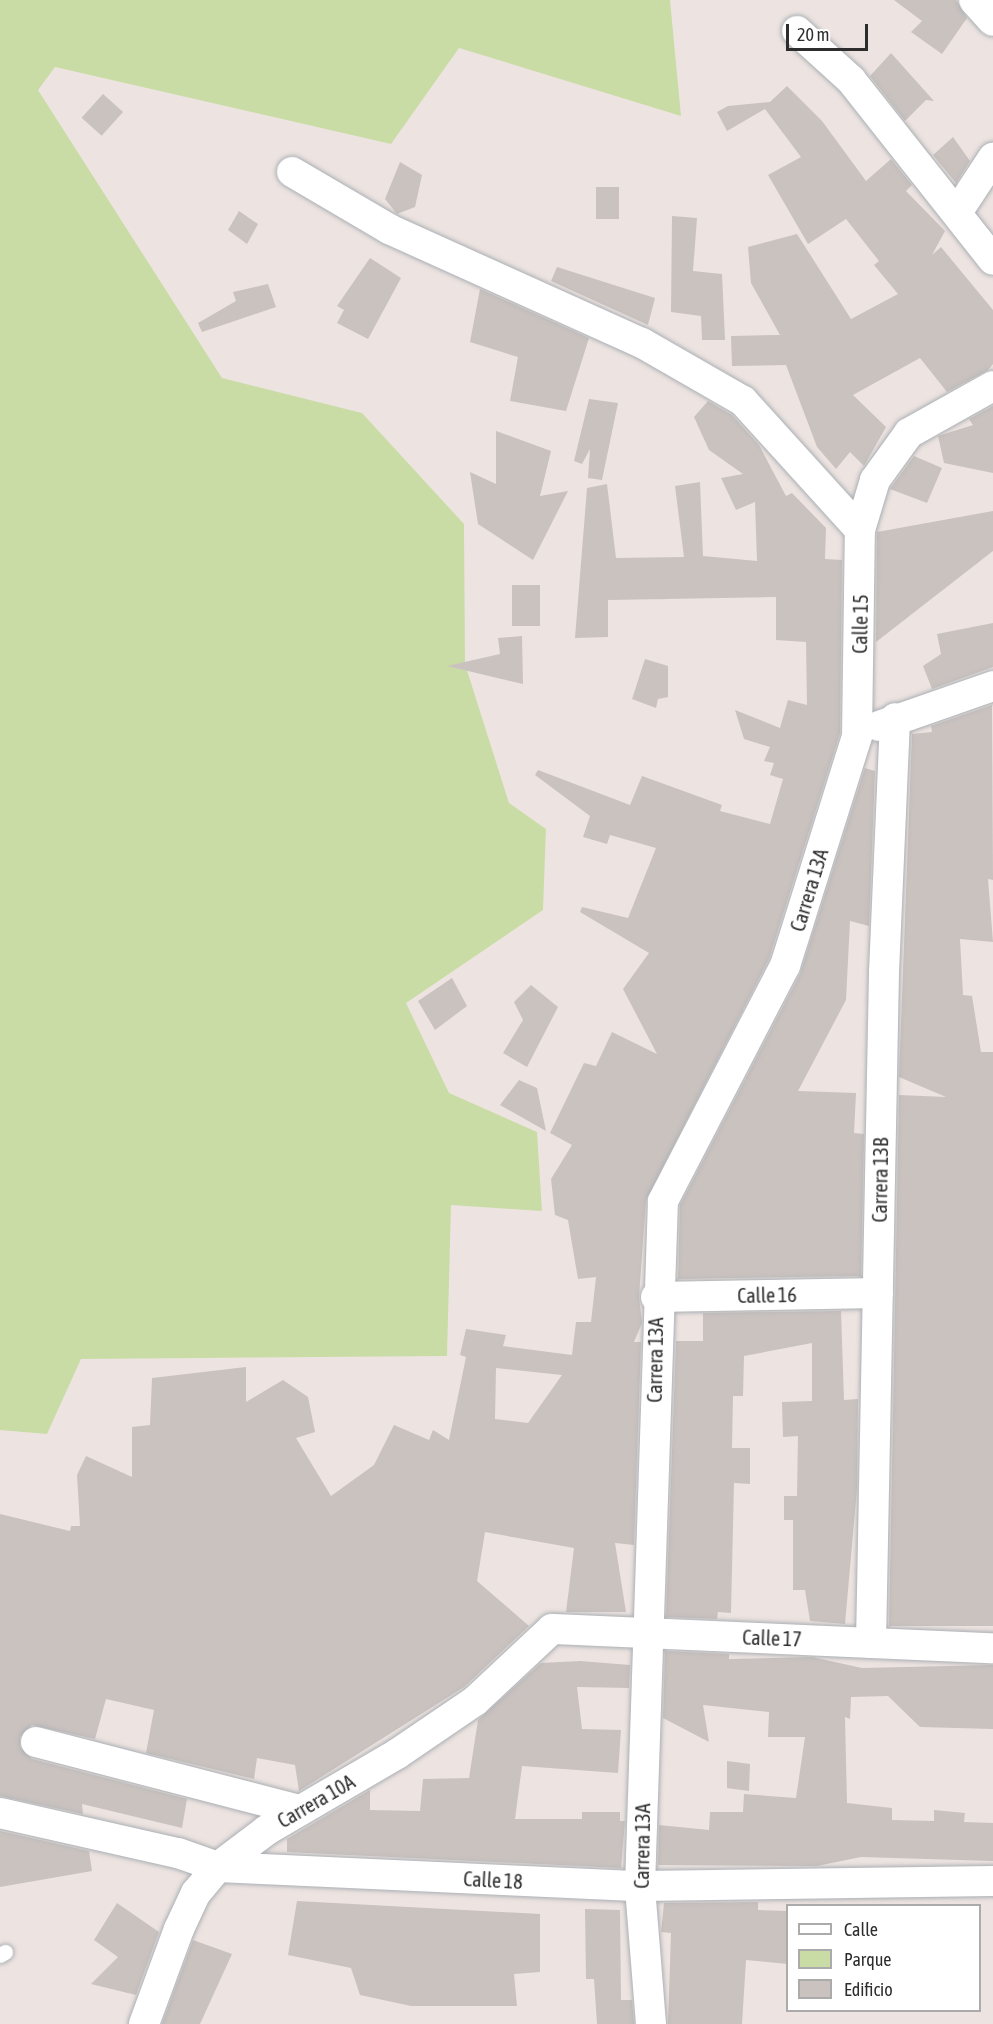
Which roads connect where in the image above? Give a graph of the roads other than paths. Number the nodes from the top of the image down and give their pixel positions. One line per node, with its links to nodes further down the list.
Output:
1 (974, 0): 2 (street)
2 (993, 21)
3 (798, 31): 6 (street)
4 (993, 158): 6 (street)
5 (292, 172): 9 (street)
6 (958, 211): 7 (street)
7 (993, 260)
8 (993, 386): 9 (street, Calle 15)
9 (860, 530): 12 (street, Calle 15)
10 (993, 686): 11 (street)
11 (896, 718): 12 (street); 13 (street, Carrera 13B)
12 (857, 736): 14 (street, Carrera 13A)
13 (878, 1293): 14 (street, Calle 16); 17 (street, Carrera 13B)
14 (656, 1297): 16 (street, Carrera 13A)
15 (552, 1629): 16 (street, Calle 17); 20 (street, Carrera 10A)
16 (649, 1633): 17 (street, Calle 17); 24 (street, Carrera 13A)
17 (872, 1642): 18 (street, Calle 17)
18 (993, 1647)
19 (36, 1742): 20 (street)
20 (299, 1810): 22 (street, Carrera 10A)
21 (0, 1813): 22 (street, Calle 18)
22 (218, 1867): 24 (street, Calle 18); 25 (street, Carrera 10A)
23 (993, 1881): 24 (street, Calle 18)
24 (640, 1886): 26 (street, Carrera 13A)
25 (144, 2024)
26 (651, 2024)

